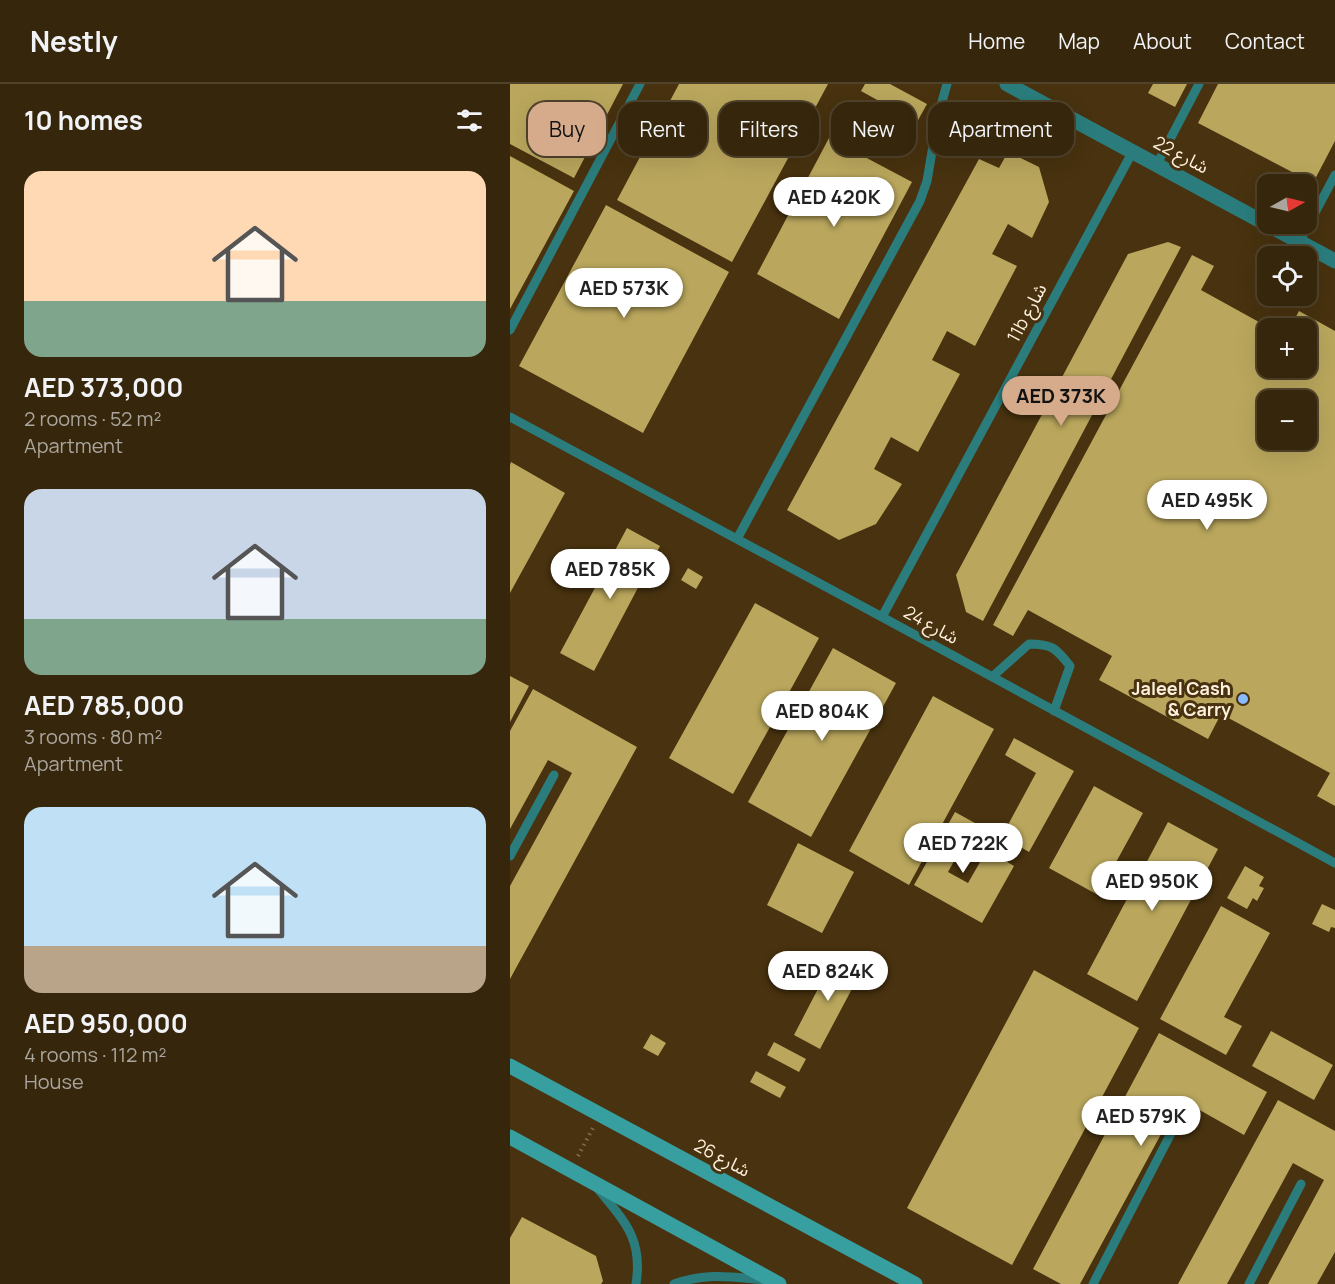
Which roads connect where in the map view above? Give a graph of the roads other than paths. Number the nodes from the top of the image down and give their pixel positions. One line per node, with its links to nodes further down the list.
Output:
1 (640, 84): 11 (lane)
2 (947, 84): 13 (lane)
3 (1007, 84): 5 (street, شارع 22)
4 (1199, 84): 7 (lane)
5 (1028, 89): 6 (street, شارع 22)
6 (1132, 151): 7 (street, شارع 22); 14 (lane, 11b شارع)
7 (1157, 164): 9 (street, شارع 22)
8 (1335, 175): 9 (lane)
9 (1300, 241): 10 (street, شارع 22)
10 (1335, 261)
11 (510, 330)
12 (510, 417): 13 (lane, شارع 24)
13 (737, 539): 14 (lane, شارع 24)
14 (882, 617): 15 (lane, شارع 24)
15 (993, 677): 16 (lane, شارع 24); 16 (lane)
16 (1054, 711): 19 (lane, شارع 24)
17 (554, 775): 18 (lane)
18 (510, 856)
19 (1335, 863)
20 (510, 1066): 28 (main road, شارع 26)
21 (1181, 1114): 29 (lane)
22 (510, 1137): 23 (main road)
23 (591, 1181): 25 (main road); 26 (lane)
24 (1301, 1184): 30 (lane)
25 (776, 1283): 27 (lane)
26 (636, 1284)
27 (674, 1284)
28 (915, 1284)
29 (1093, 1284)
30 (1249, 1284)

